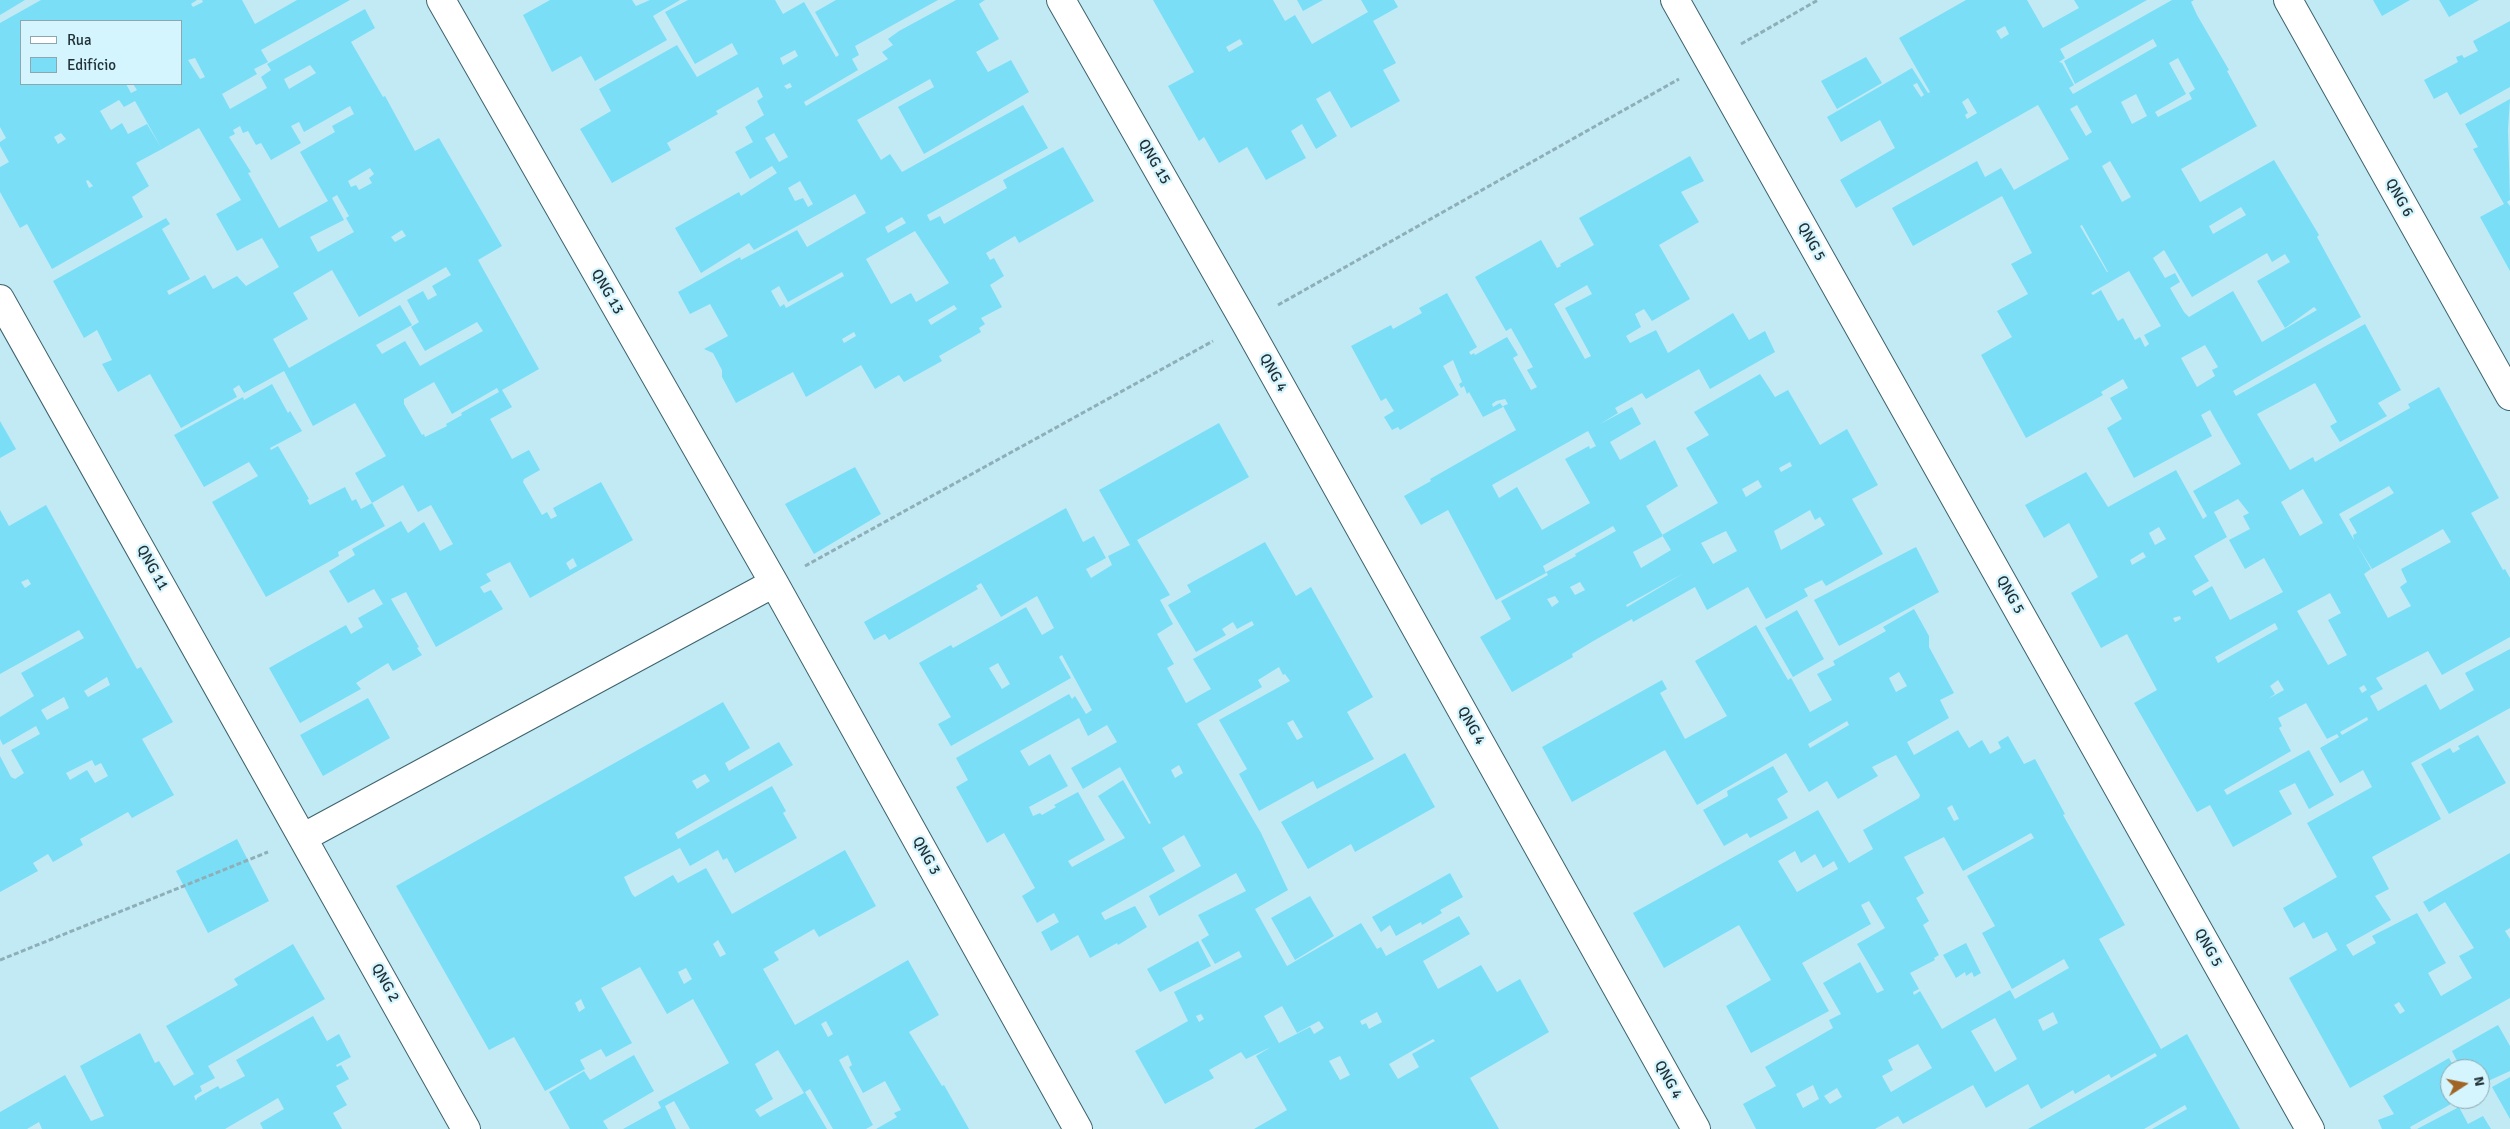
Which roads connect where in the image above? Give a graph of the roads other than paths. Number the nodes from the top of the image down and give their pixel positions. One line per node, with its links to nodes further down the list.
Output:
1 (441, 0): 8 (street, QNG 13)
2 (1061, 0): 6 (street, QNG 15)
3 (1675, 0): 13 (street, QNG 5)
4 (2288, 0): 7 (street, QNG 6)
5 (0, 299): 9 (street, QNG 11)
6 (1246, 324): 12 (street, QNG 4)
7 (2510, 396)
8 (774, 584): 9 (street); 11 (street, QNG 3)
9 (304, 838): 10 (street, QNG 2)
10 (466, 1129)
11 (1078, 1129)
12 (1696, 1129)
13 (2310, 1129)

